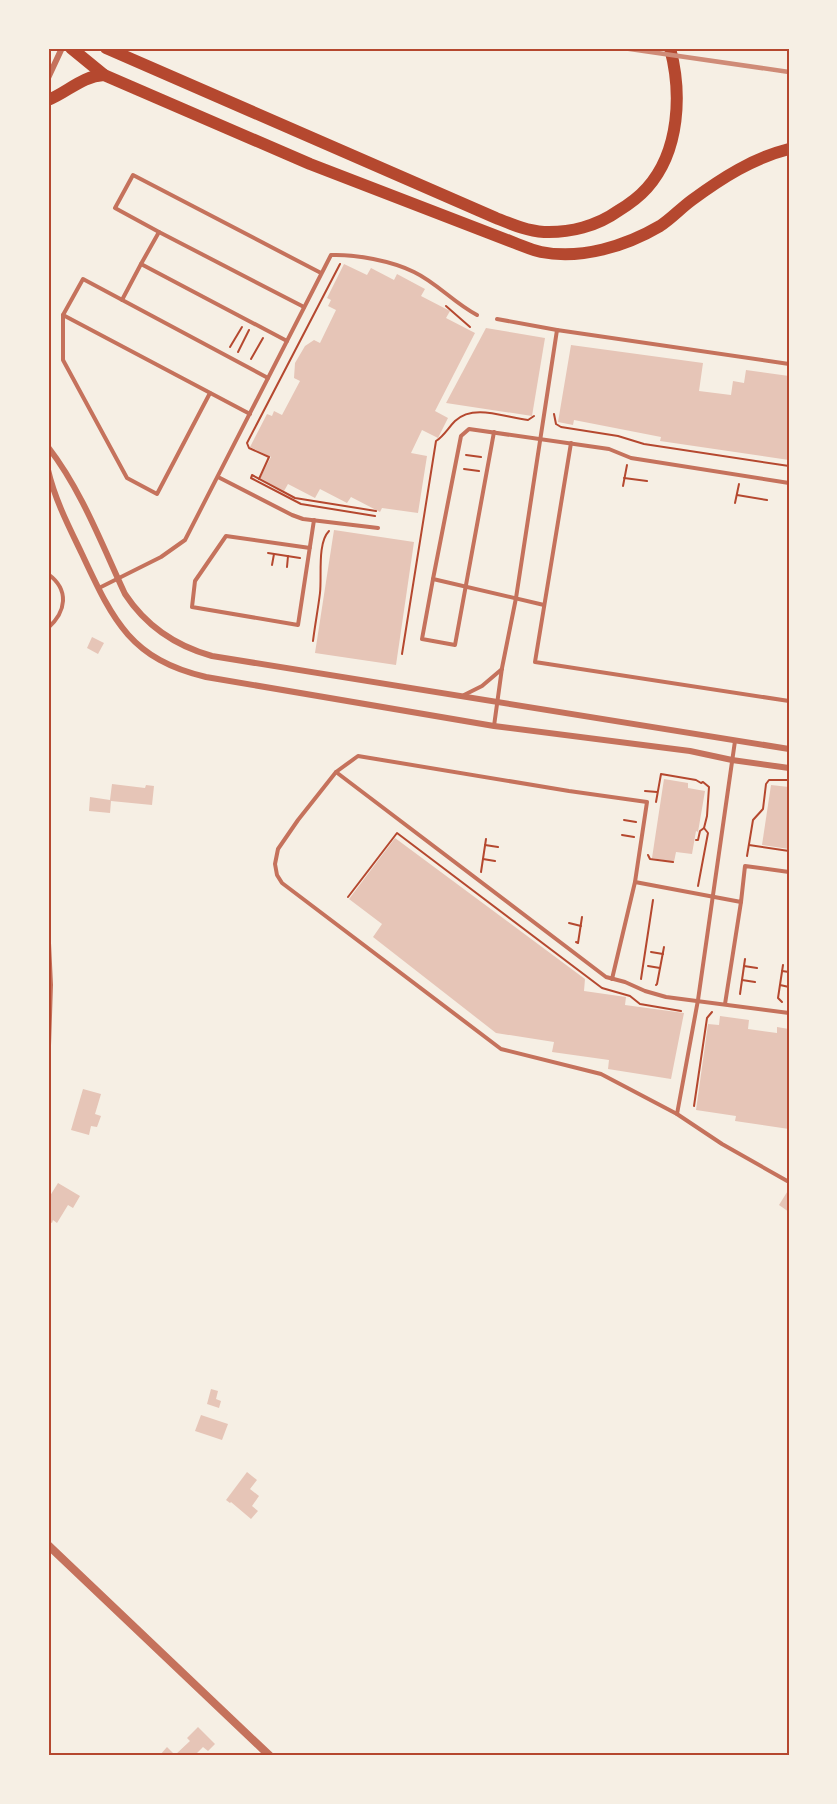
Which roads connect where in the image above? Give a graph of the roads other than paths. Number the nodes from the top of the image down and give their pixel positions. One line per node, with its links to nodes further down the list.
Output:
1 (62, 48): 6 (street)
2 (71, 48): 5 (highway)
3 (106, 48): 4 (highway)
4 (670, 48)
5 (104, 75): 7 (highway); 8 (highway)
6 (48, 78)
7 (48, 100)
8 (789, 149)
9 (159, 232): 10 (lane); 11 (lane); 13 (lane)
10 (141, 264): 12 (lane); 18 (lane)
11 (321, 273): 13 (lane); 15 (lane)
12 (122, 300): 14 (lane); 20 (lane)
13 (304, 307): 18 (lane)
14 (63, 315): 21 (lane); 21 (lane)
15 (477, 315)
16 (496, 320): 17 (lane)
17 (557, 330): 19 (lane); 24 (lane)
18 (287, 341): 20 (lane)
19 (789, 364)
20 (268, 378): 22 (lane)
21 (210, 393): 22 (lane)
22 (250, 414): 28 (lane)
23 (495, 432): 24 (lane); 35 (lane); 36 (lane)
24 (540, 438): 25 (lane); 38 (lane)
25 (571, 443): 29 (lane); 39 (lane)
26 (48, 447): 34 (street)
27 (48, 470): 37 (street)
28 (218, 477): 30 (lane); 34 (lane)
29 (789, 483)
30 (314, 520): 31 (lane); 32 (lane)
31 (378, 528)
32 (310, 548): 32 (lane)
33 (48, 574): 40 (lane)
34 (118, 578): 37 (lane); 42 (street)
35 (433, 579): 36 (lane); 36 (lane)
36 (466, 586): 38 (lane)
37 (98, 588): 45 (street)
38 (516, 598): 39 (lane); 41 (lane)
39 (544, 605): 44 (lane)
40 (48, 628)
41 (502, 668): 42 (lane); 43 (lane)
42 (463, 695): 43 (street)
43 (498, 701): 45 (lane); 46 (street)
44 (789, 701)
45 (494, 726): 48 (street)
46 (735, 741): 47 (street); 48 (lane)
47 (789, 749)
48 (732, 760): 49 (street); 53 (lane)
49 (789, 768)
50 (336, 771): 52 (lane); 56 (lane); 61 (lane)
51 (789, 872): 54 (lane)
52 (635, 882): 53 (lane); 56 (lane)
53 (713, 898): 54 (lane); 57 (lane)
54 (741, 902): 58 (lane)
55 (48, 943): 60 (street)
56 (612, 979): 57 (lane)
57 (698, 1000): 58 (lane); 61 (lane)
58 (725, 1004): 59 (lane)
59 (789, 1013)
60 (48, 1046)
61 (677, 1114): 62 (lane)
62 (789, 1182)
63 (48, 1545): 64 (street)
64 (270, 1756)

